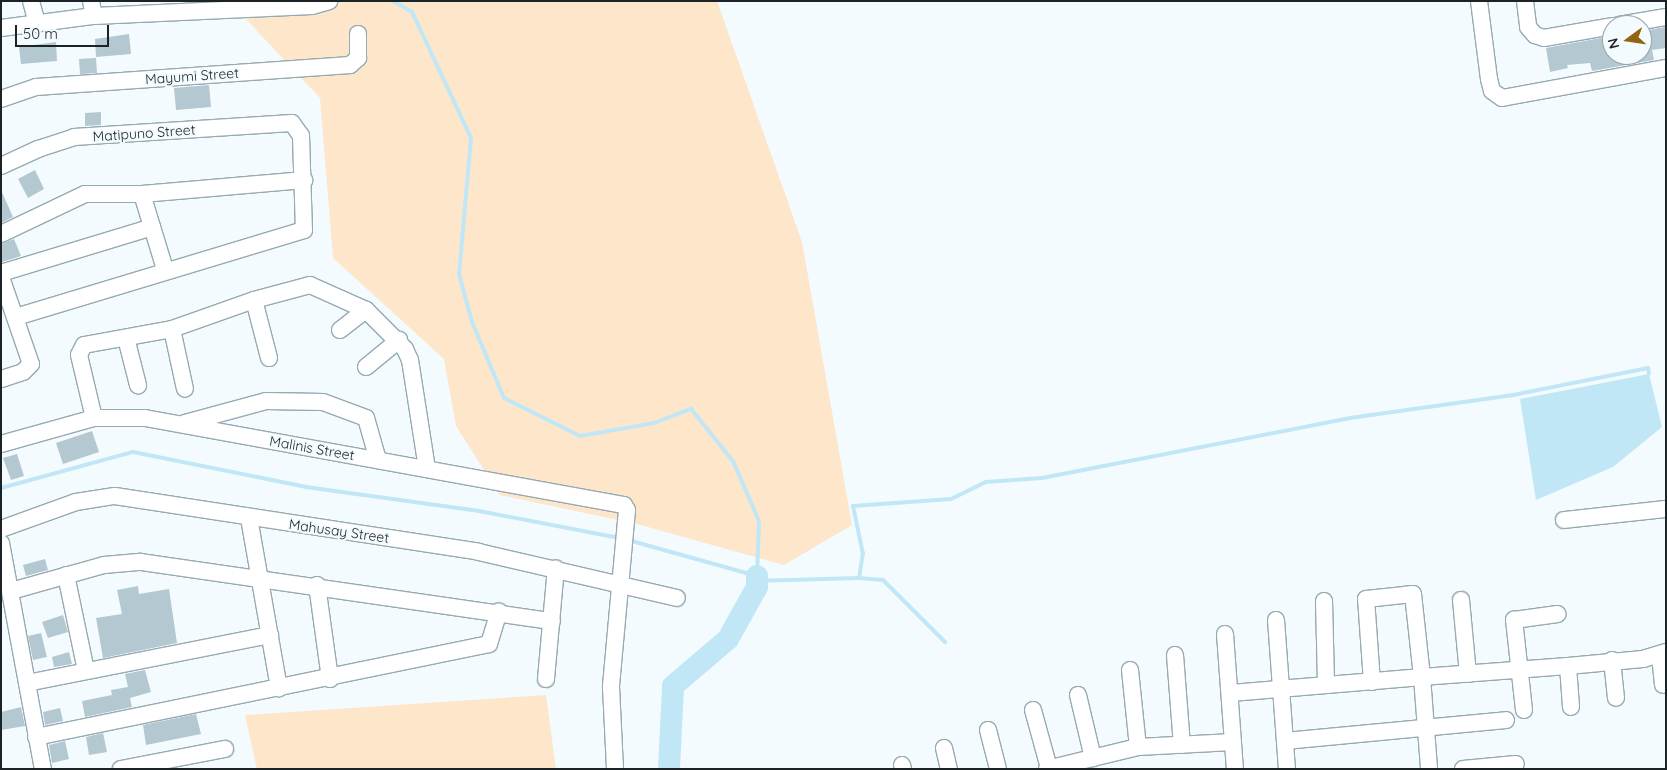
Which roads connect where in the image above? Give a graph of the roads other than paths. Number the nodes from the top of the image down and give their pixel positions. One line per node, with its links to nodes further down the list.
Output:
1 (31, 1): 8 (street)
2 (329, 1): 5 (street)
3 (1478, 1): 12 (street)
4 (1525, 1): 10 (street)
5 (93, 9): 8 (street)
6 (1666, 17): 7 (street)
7 (1652, 19)
8 (37, 24): 9 (street)
9 (1, 28)
10 (1602, 28)
11 (358, 34): 13 (street, Mayumi Street)
12 (1666, 68)
13 (1, 99)
14 (2, 164): 15 (street, Matipuno Street)
15 (304, 180): 16 (street); 19 (street)
16 (142, 194): 17 (street); 18 (street)
17 (152, 227): 19 (street); 20 (street)
18 (1, 234)
19 (165, 269): 24 (street)
20 (1, 273)
21 (1, 277): 24 (street)
22 (254, 300): 23 (street); 25 (street); 29 (street)
23 (366, 310): 26 (street); 28 (street)
24 (16, 317): 31 (street)
25 (172, 329): 27 (street); 33 (street)
26 (340, 330)
27 (126, 338): 32 (street); 34 (street)
28 (399, 340): 30 (street); 38 (street)
29 (269, 358)
30 (366, 367)
31 (1, 379)
32 (138, 384)
33 (185, 389)
34 (94, 418): 35 (street, Malinis Street); 36 (street, Malinis Street)
35 (180, 424): 37 (street, Malinis Street); 37 (street)
36 (1, 444)
37 (378, 460): 38 (street, Malinis Street)
38 (427, 469): 47 (street, Malinis Street)
39 (1666, 509): 41 (street)
40 (249, 518): 42 (street, Mahusay Street); 44 (street, Mahusay Street); 46 (street)
41 (1564, 520)
42 (1, 529)
43 (1, 543): 49 (street)
44 (556, 568): 47 (street, Mahusay Street); 56 (street)
45 (66, 576): 46 (street); 49 (street); 65 (street)
46 (259, 578): 48 (street); 58 (street)
47 (618, 584): 50 (street, Mahusay Street); 97 (street)
48 (317, 585): 53 (street); 68 (street)
49 (11, 592): 71 (street)
50 (677, 598)
51 (1461, 600): 66 (street)
52 (1324, 601): 72 (street)
53 (499, 612): 56 (street); 68 (street)
54 (1558, 614): 63 (street)
55 (1276, 620): 75 (street)
56 (552, 621): 69 (street)
57 (1225, 634): 76 (street)
58 (270, 635): 65 (street); 74 (street)
59 (1663, 654): 61 (street); 73 (street)
60 (1175, 655): 88 (street)
61 (1612, 660): 62 (street); 78 (street)
62 (1568, 666): 63 (street); 79 (street)
63 (1519, 669): 66 (street); 81 (street)
64 (1130, 670): 89 (street)
65 (86, 671): 71 (street)
66 (1468, 674): 67 (street)
67 (1422, 677): 70 (street); 70 (street); 83 (street)
68 (330, 679): 74 (street)
69 (546, 679)
70 (1372, 682): 72 (street)
71 (27, 683): 85 (street)
72 (1326, 685): 75 (street)
73 (1663, 685)
74 (279, 688): 85 (street)
75 (1281, 688): 76 (street); 86 (street)
76 (1230, 693): 87 (street)
77 (1078, 695): 92 (street)
78 (1616, 698)
79 (1571, 707)
80 (1033, 710): 94 (street)
81 (1524, 710)
82 (1506, 720): 83 (street)
83 (1428, 726): 86 (street); 102 (street)
84 (988, 730): 99 (street)
85 (36, 737): 95 (street)
86 (1286, 741): 101 (street)
87 (1233, 742): 88 (street); 100 (street)
88 (1182, 745): 89 (street)
89 (1138, 747): 92 (street)
90 (944, 748): 98 (street)
91 (225, 749): 96 (street)
92 (1092, 758): 94 (street)
93 (1516, 764): 103 (street)
94 (1048, 768)
95 (42, 769)
96 (120, 769)
97 (615, 769)
98 (949, 769)
99 (998, 769)
100 (1235, 769)
101 (1287, 769)
102 (1429, 769)
103 (1463, 769)

